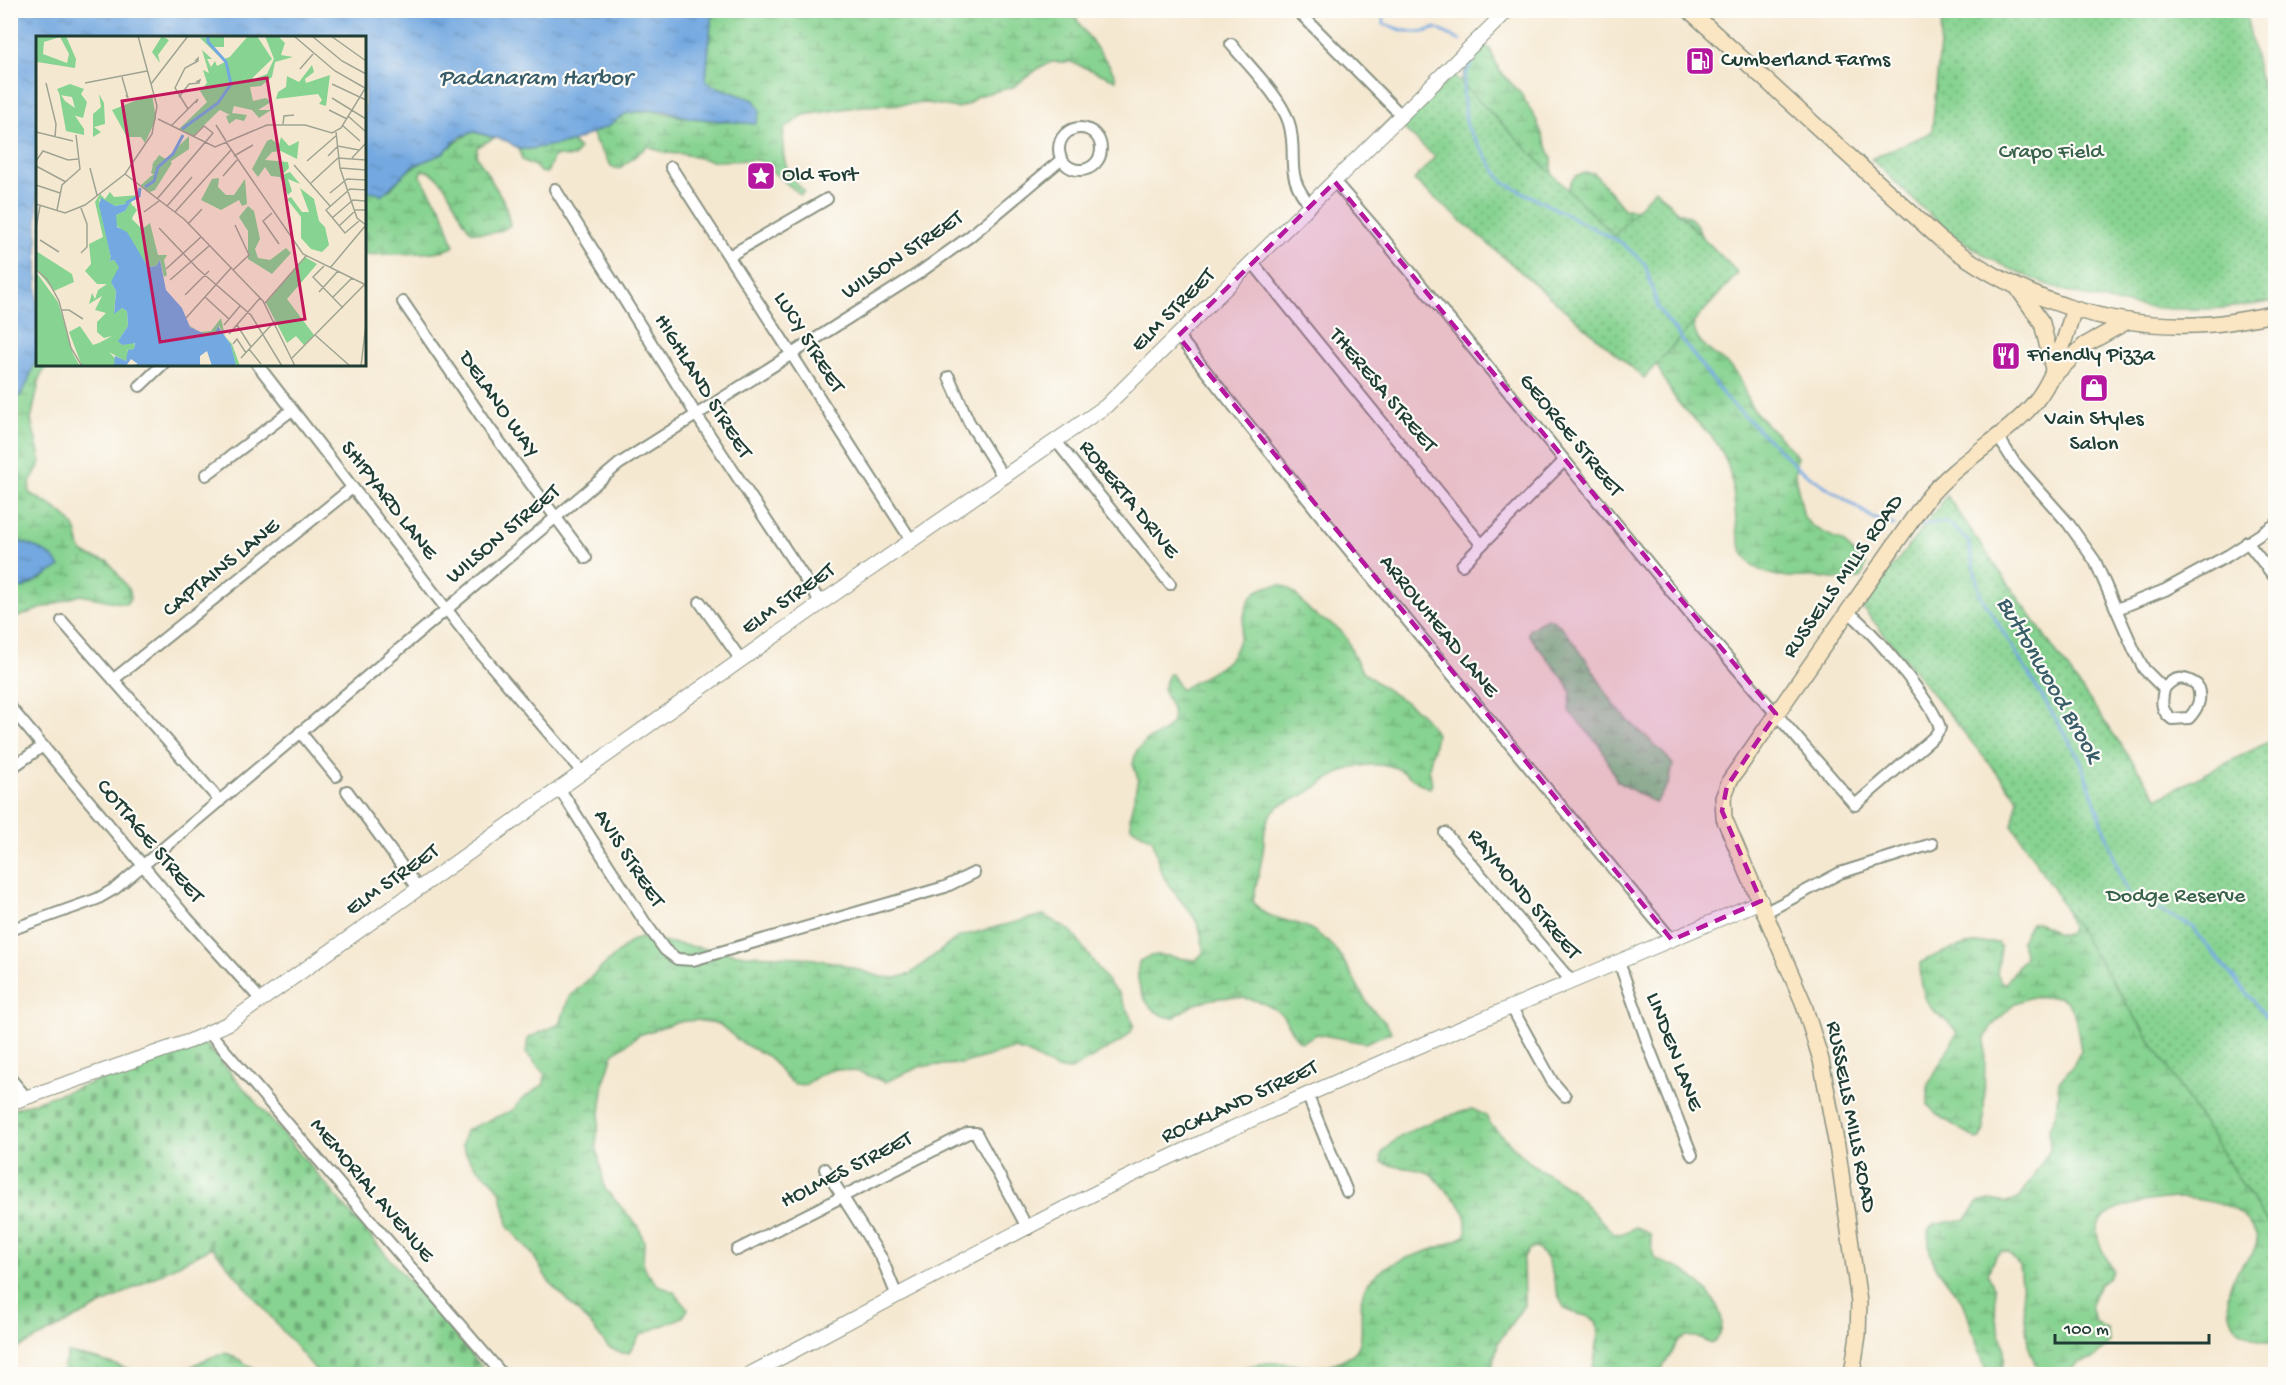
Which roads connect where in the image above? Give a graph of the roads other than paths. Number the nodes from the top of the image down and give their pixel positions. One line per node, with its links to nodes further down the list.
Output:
1 (1297, 10): 5 (street)
2 (1508, 10): 5 (street, ELM STREET)
3 (1689, 10): 14 (main road)
4 (1231, 44): 11 (street)
5 (1401, 115): 8 (street, ELM STREET)
6 (1062, 159): 20 (street, WILSON STREET)
7 (671, 167): 12 (street, LUCY STREET)
8 (1335, 182): 11 (street, ELM STREET); 30 (street, GEORGE STREET)
9 (555, 189): 27 (street, HIGHLAND STREET)
10 (827, 199): 12 (street)
11 (1311, 206): 13 (street, ELM STREET)
12 (729, 256): 20 (street, LUCY STREET)
13 (1253, 263): 19 (street, ELM STREET); 38 (street, THERESA STREET)
14 (2017, 288): 16 (main road); 23 (main road)
15 (403, 302): 34 (street, DELANO WAY)
16 (2074, 309): 18 (main road); 23 (main road, RUSSELLS MILLS ROAD)
17 (2276, 314): 18 (main road)
18 (2128, 321): 23 (main road)
19 (1178, 336): 29 (street, ELM STREET); 69 (street, ARROWHEAD LANE)
20 (792, 352): 27 (street, WILSON STREET); 36 (street, LUCY STREET)
21 (161, 366): 25 (street)
22 (259, 366): 26 (street, SHIPYARD LANE)
23 (2050, 375): 28 (main road, RUSSELLS MILLS ROAD)
24 (949, 378): 32 (street)
25 (140, 386)
26 (292, 410): 31 (street); 33 (street, SHIPYARD LANE)
27 (695, 413): 34 (street, WILSON STREET); 44 (street, HIGHLAND STREET)
28 (1997, 435): 46 (street); 47 (main road, RUSSELLS MILLS ROAD)
29 (1056, 441): 32 (street, ELM STREET); 42 (street, ROBERTA DRIVE)
30 (1564, 461): 38 (street); 53 (street, GEORGE STREET)
31 (206, 474)
32 (1004, 478): 36 (street, ELM STREET)
33 (352, 488): 45 (street, SHIPYARD LANE); 50 (street, CAPTAINS LANE)
34 (554, 517): 39 (street, DELANO WAY); 45 (street, WILSON STREET)
35 (2276, 524): 37 (street)
36 (911, 540): 44 (street, ELM STREET)
37 (2247, 542): 41 (street); 46 (street)
38 (1481, 544): 40 (street)
39 (586, 558)
40 (1462, 565)
41 (2276, 579)
42 (1170, 584)
43 (700, 602): 49 (street)
44 (821, 603): 49 (street, ELM STREET)
45 (447, 608): 54 (street, WILSON STREET); 57 (street, SHIPYARD LANE)
46 (2117, 609): 51 (street)
47 (1847, 611): 53 (main road, RUSSELLS MILLS ROAD); 53 (street, GEORGE STREET)
48 (62, 621): 50 (street)
49 (741, 660): 57 (street, ELM STREET)
50 (114, 680): 61 (street)
51 (2164, 690)
52 (10, 707): 55 (street, COTTAGE STREET)
53 (1776, 714): 67 (main road, RUSSELLS MILLS ROAD)
54 (300, 732): 58 (street); 61 (street, WILSON STREET)
55 (43, 746): 56 (street); 64 (street, COTTAGE STREET)
56 (10, 769)
57 (582, 772): 59 (street, ELM STREET)
58 (336, 776)
59 (559, 788): 65 (street, AVIS STREET); 66 (street, ELM STREET)
60 (347, 791): 66 (street)
61 (220, 801): 64 (street, WILSON STREET)
62 (1445, 833): 71 (street, RAYMOND STREET)
63 (1932, 844): 67 (street)
64 (144, 866): 68 (street, WILSON STREET); 72 (street, COTTAGE STREET)
65 (974, 873)
66 (418, 888): 72 (street, ELM STREET)
67 (1764, 907): 69 (street, ROCKLAND STREET); 89 (main road, RUSSELLS MILLS ROAD)
68 (10, 930)
69 (1672, 940): 70 (street, ROCKLAND STREET)
70 (1619, 962): 71 (street, ROCKLAND STREET); 80 (street, LINDEN LANE)
71 (1572, 982): 73 (street, ROCKLAND STREET)
72 (261, 1000): 74 (street, ELM STREET)
73 (1512, 1008): 76 (street, ROCKLAND STREET); 77 (street)
74 (210, 1033): 78 (street, ELM STREET); 87 (street, MEMORIAL AVENUE)
75 (10, 1078): 78 (street)
76 (1307, 1094): 82 (street); 84 (street, ROCKLAND STREET)
77 (1565, 1096)
78 (26, 1097): 79 (street, ELM STREET)
79 (10, 1102)
80 (1692, 1155)
81 (825, 1169): 83 (street)
82 (1347, 1192)
83 (840, 1196): 84 (street, HOLMES STREET); 85 (street, HOLMES STREET); 86 (street)
84 (1028, 1229): 86 (street, ROCKLAND STREET)
85 (737, 1250)
86 (897, 1296): 88 (street, ROCKLAND STREET)
87 (502, 1374)
88 (750, 1374)
89 (1852, 1374)

